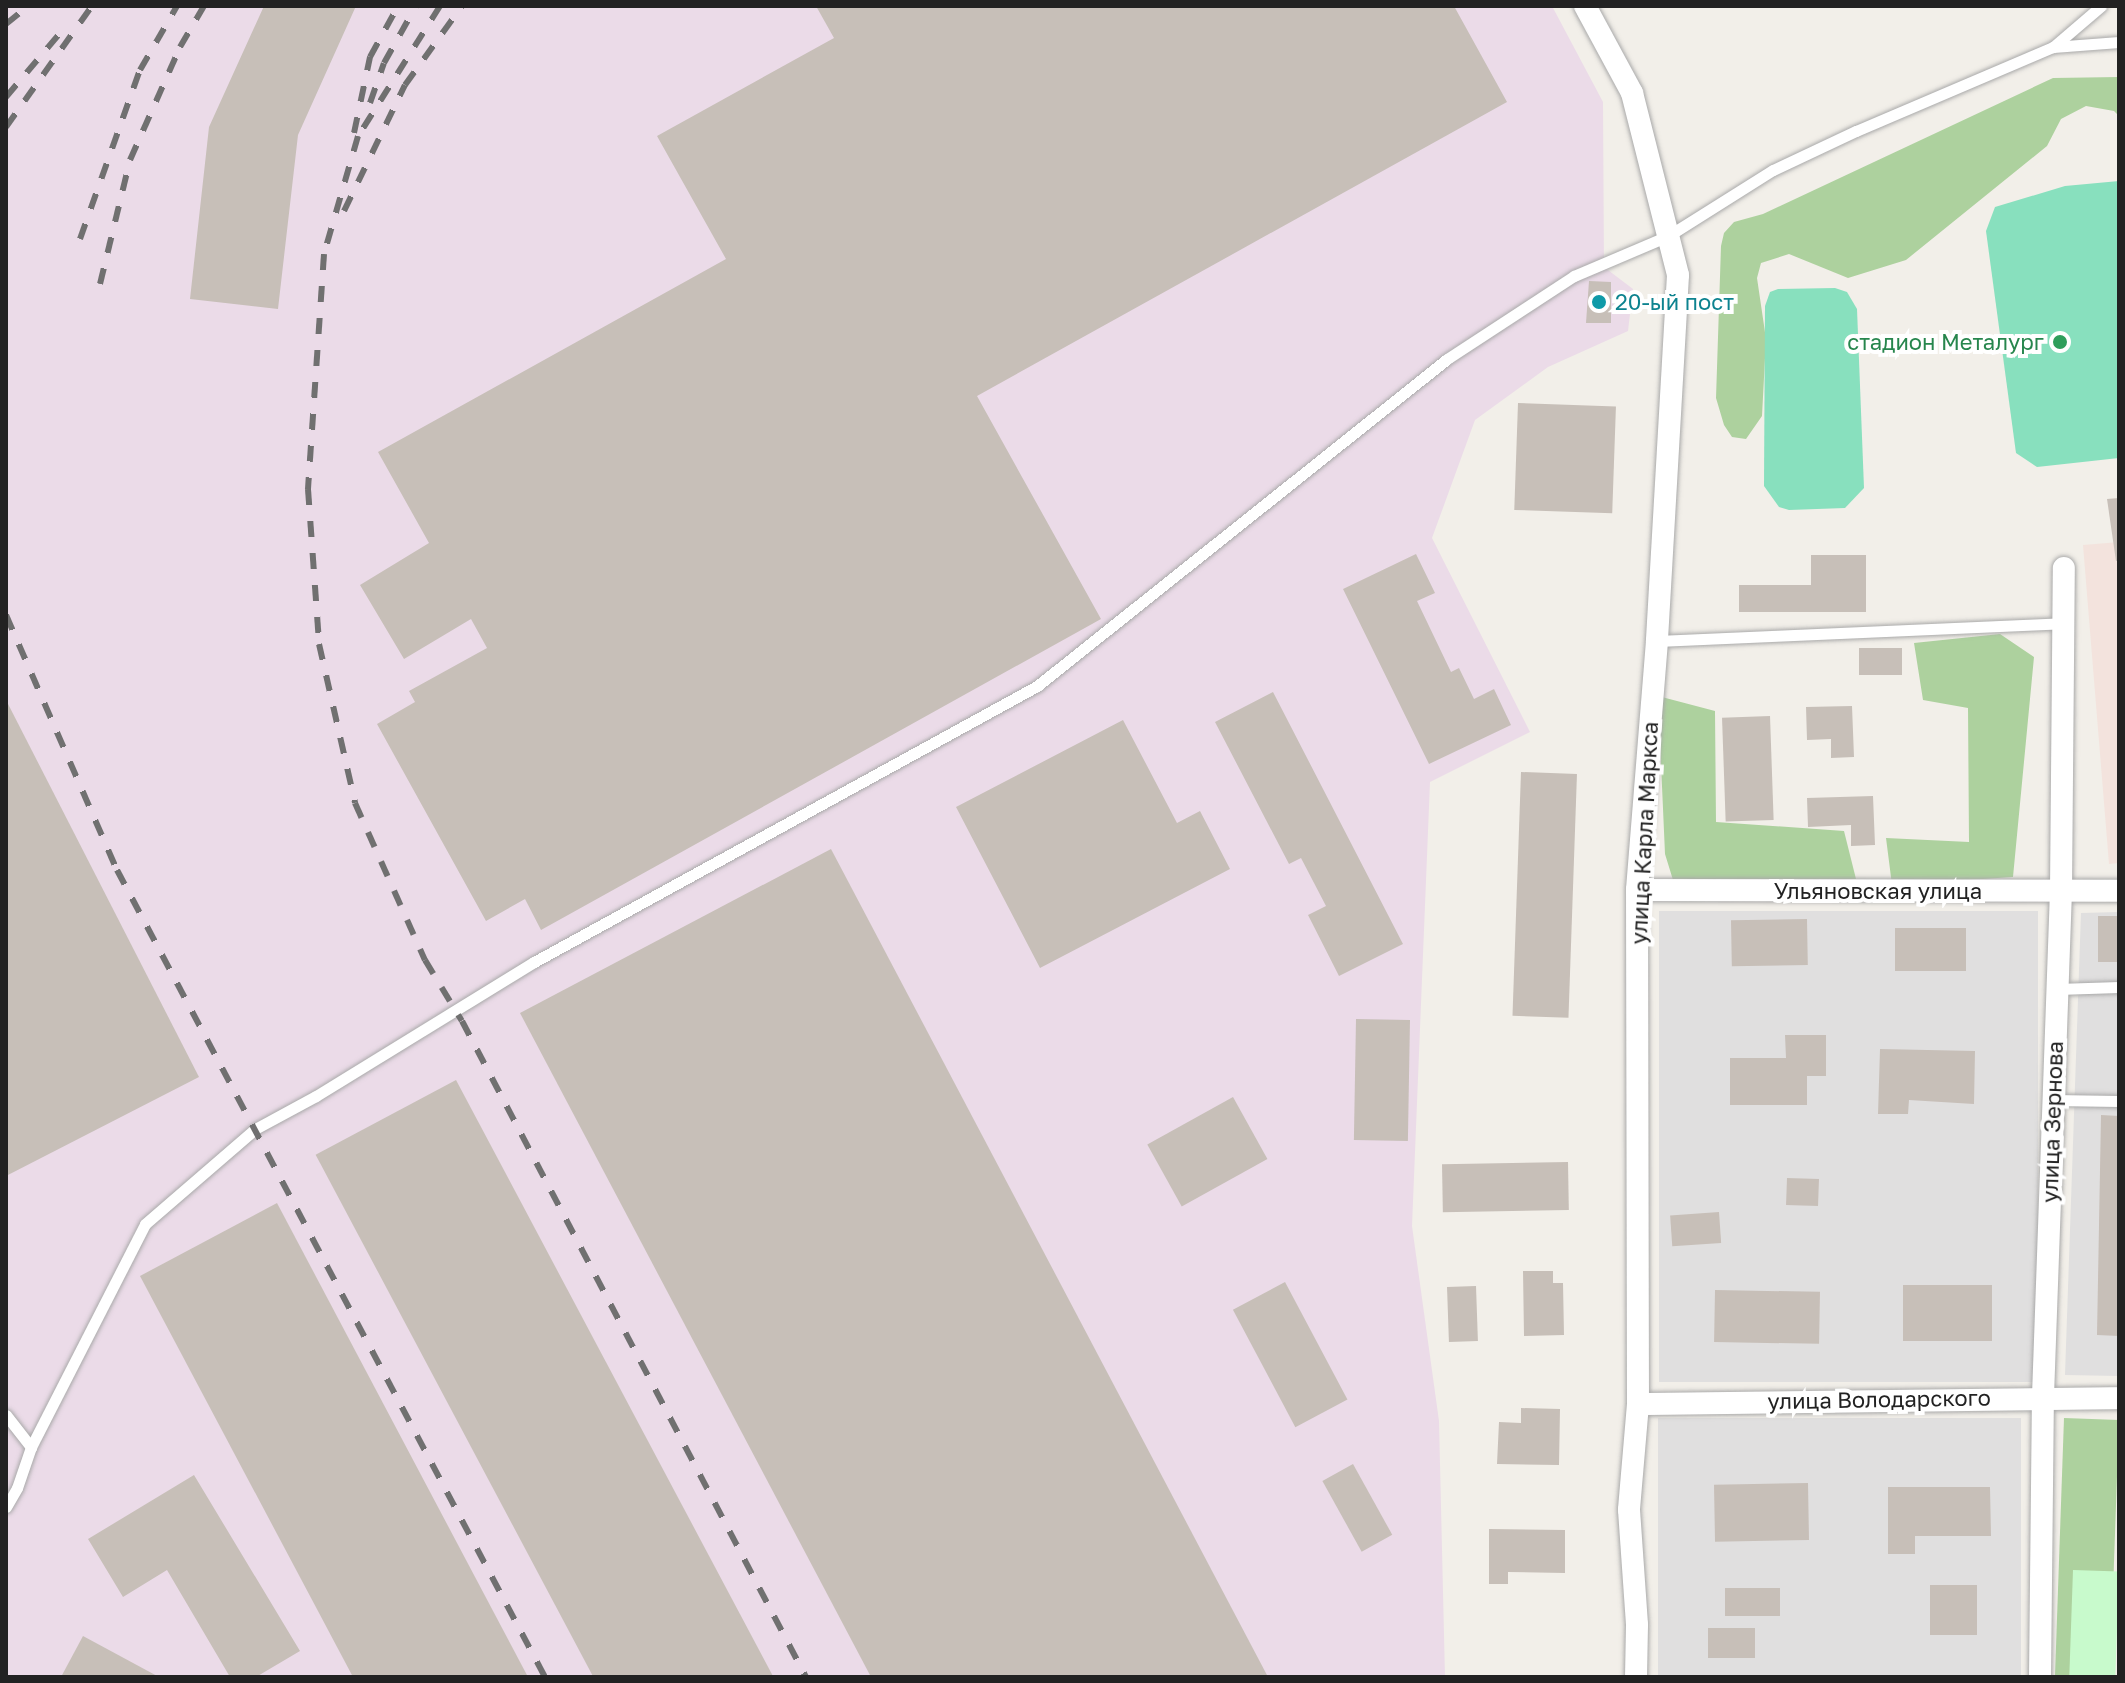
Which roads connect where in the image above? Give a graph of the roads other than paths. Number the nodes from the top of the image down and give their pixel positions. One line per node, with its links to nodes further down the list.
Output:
1 (1585, 6): 5 (street, улица Карла Маркса)
2 (2101, 6): 4 (lane)
3 (2119, 42): 4 (lane)
4 (2053, 47): 5 (lane)
5 (1668, 236): 8 (street, улица Карла Маркса); 20 (lane)
6 (2064, 568): 7 (street, улица Зернова)
7 (2063, 623): 8 (lane); 10 (street, улица Зернова)
8 (1657, 641): 9 (street, улица Карла Маркса)
9 (1637, 890): 10 (street, Ульяновская улица); 18 (street, улица Карла Маркса)
10 (2061, 891): 11 (street, Ульяновская улица); 13 (street, улица Зернова)
11 (2119, 891)
12 (2119, 987): 13 (lane)
13 (2057, 989): 14 (street, улица Зернова)
14 (2053, 1100): 15 (lane); 16 (street, улица Зернова)
15 (2119, 1101)
16 (2043, 1396): 17 (street, улица Володарского); 18 (street, улица Володарского); 23 (street, улица Зернова)
17 (2119, 1398)
18 (1638, 1404): 22 (street, улица Карла Маркса)
19 (6, 1415): 20 (lane)
20 (31, 1447): 21 (lane)
21 (6, 1507)
22 (1636, 1677)
23 (2040, 1677)

